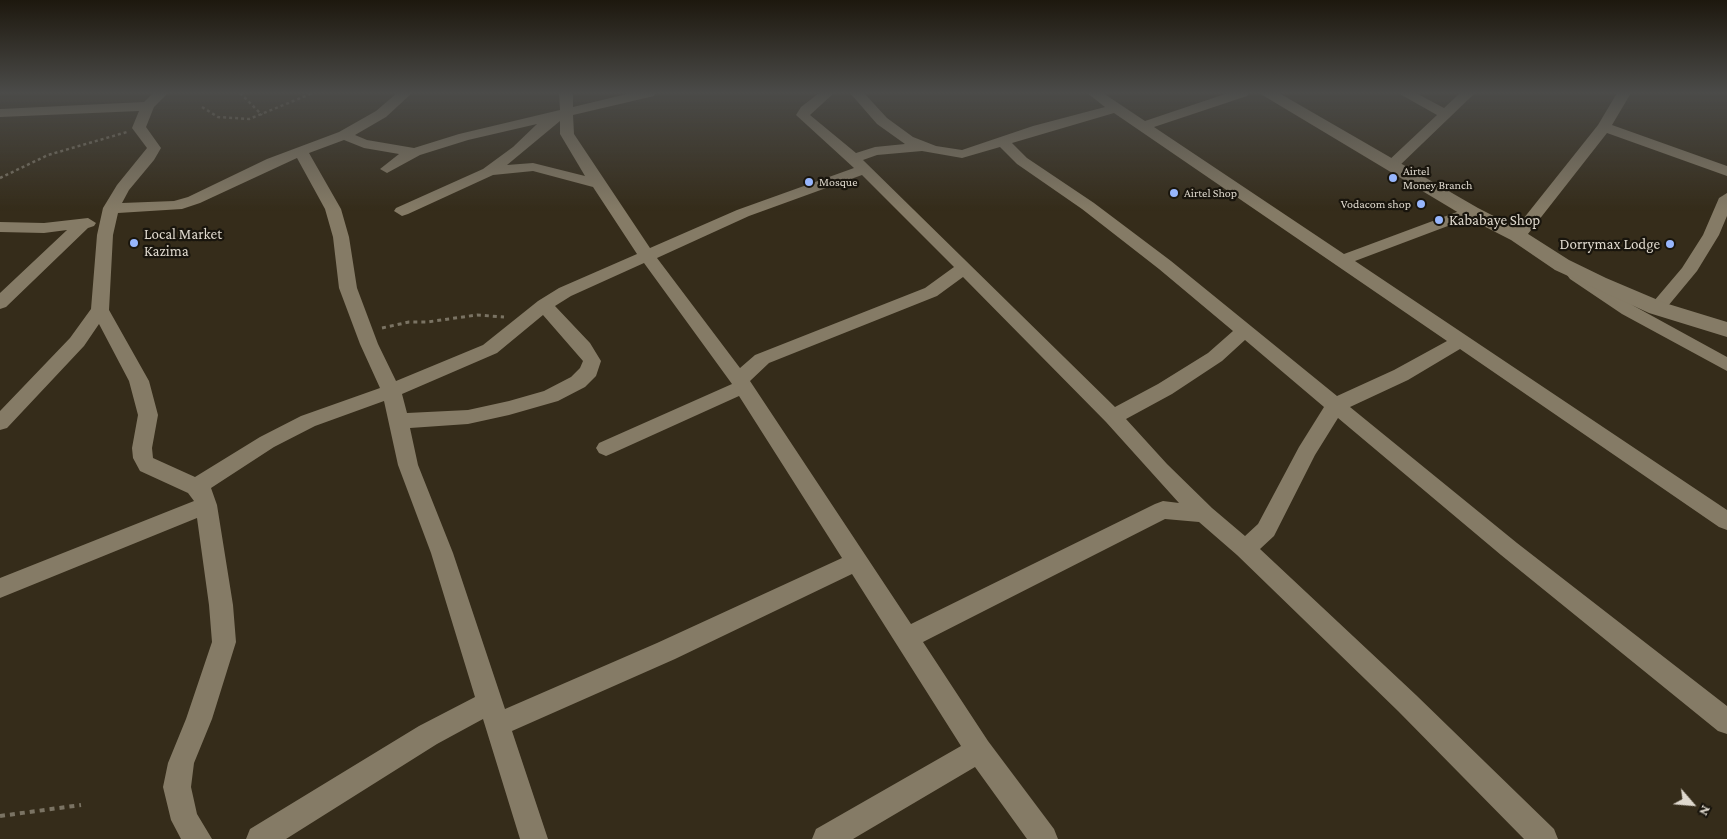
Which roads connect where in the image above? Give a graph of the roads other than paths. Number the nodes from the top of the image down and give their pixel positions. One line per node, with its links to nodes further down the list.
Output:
1 (143, 132): 28 (street)
2 (349, 132): 14 (street)
3 (480, 132): 18 (street)
4 (536, 132): 23 (street)
5 (567, 132): 24 (street)
6 (823, 132): 19 (street)
7 (896, 132): 16 (street)
8 (1030, 132): 15 (street)
9 (1152, 132): 33 (street)
10 (1335, 132): 20 (street)
11 (1427, 132): 20 (street)
12 (1600, 132): 31 (street)
13 (1618, 132): 22 (street)
14 (344, 135): 17 (street); 18 (street)
15 (1003, 142): 16 (street); 41 (street)
16 (923, 147): 19 (street)
17 (302, 151): 28 (street); 47 (street)
18 (415, 152): 21 (street)
19 (859, 163): 32 (street); 35 (street)
20 (1392, 165): 27 (street)
21 (387, 169)
22 (1727, 171)
23 (488, 172): 24 (street); 26 (street)
24 (600, 184): 32 (street)
25 (1727, 198): 37 (street)
26 (402, 211)
27 (1471, 212): 31 (street); 33 (street)
28 (109, 215): 29 (street); 38 (street)
29 (83, 224): 30 (street); 36 (street)
30 (0, 227)
31 (1518, 236): 34 (street)
32 (647, 256): 39 (street); 43 (street)
33 (1342, 260): 42 (street)
34 (1562, 265): 37 (street); 45 (street)
35 (964, 268): 44 (street); 49 (street)
36 (0, 303)
37 (1657, 308): 40 (street)
38 (100, 310): 51 (street); 54 (street)
39 (537, 310): 47 (street); 50 (street)
40 (1727, 330)
41 (1244, 331): 48 (street); 49 (street)
42 (1462, 340): 48 (street); 57 (street)
43 (723, 357): 44 (street); 46 (street)
44 (762, 359): 46 (street)
45 (1727, 365)
46 (740, 383): 52 (street); 59 (street)
47 (391, 392): 50 (street); 54 (street)
48 (1336, 405): 58 (street); 63 (street)
49 (1113, 417): 53 (street)
50 (399, 421): 62 (street)
51 (0, 423)
52 (606, 448)
53 (1165, 475): 55 (street); 56 (street)
54 (201, 496): 60 (street); 65 (street)
55 (1163, 510): 56 (street); 61 (street)
56 (1204, 514): 58 (street)
57 (1727, 521)
58 (1245, 548): 70 (street)
59 (857, 560): 61 (street); 62 (street)
60 (0, 588)
61 (908, 637): 64 (street)
62 (494, 714): 66 (street); 67 (street)
63 (1727, 722)
64 (979, 750): 68 (street); 69 (street)
65 (198, 839)
66 (260, 839)
67 (534, 839)
68 (826, 839)
69 (1044, 839)
70 (1544, 839)

